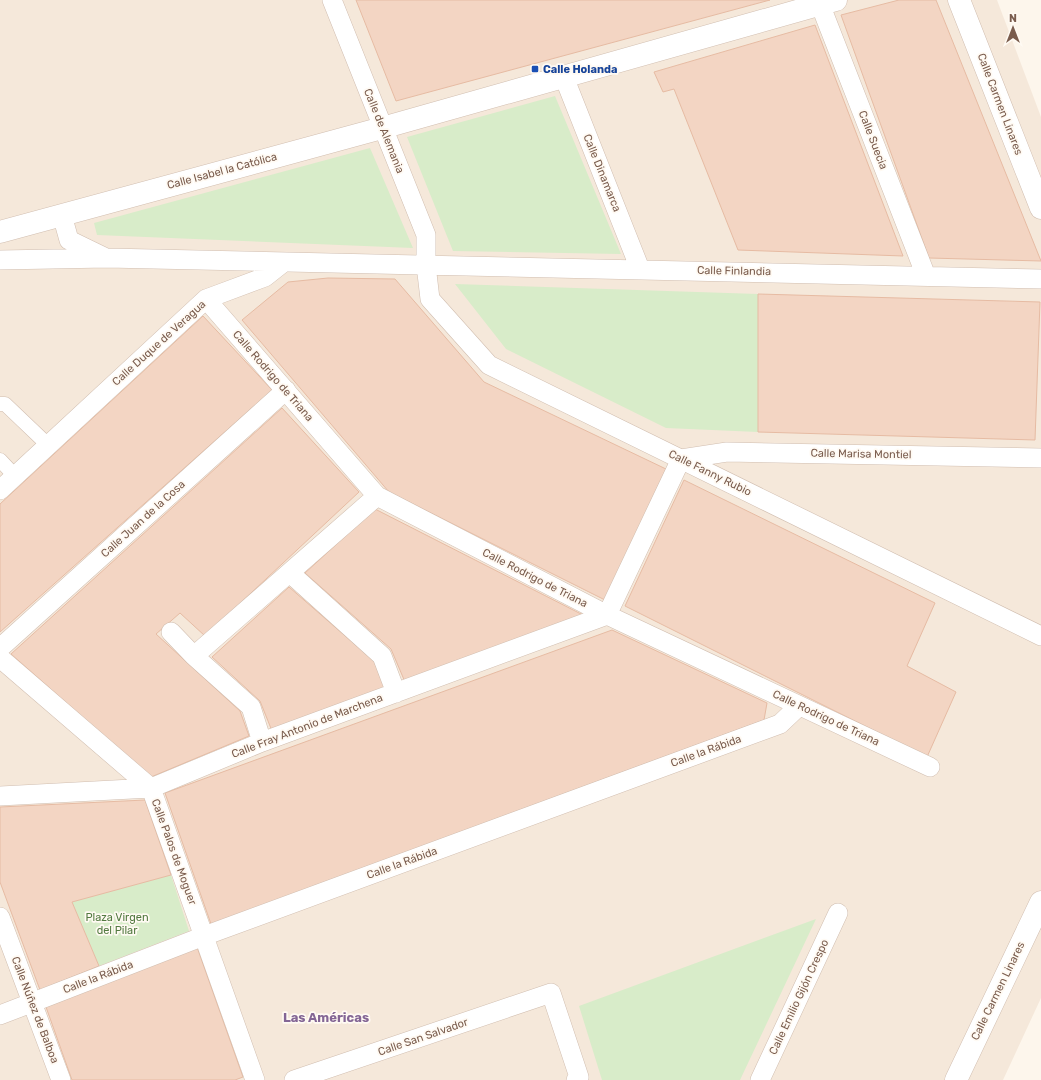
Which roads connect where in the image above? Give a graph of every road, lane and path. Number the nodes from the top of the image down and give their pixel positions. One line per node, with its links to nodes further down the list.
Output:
1 (332, 0): 5 (street, Calle de Alemania)
2 (960, 0): 6 (street, Calle Carmen Linares)
3 (828, 2): 4 (street); 14 (street, Calle Suecia)
4 (564, 77): 5 (street); 13 (street, Calle Dinamarca)
5 (382, 128): 7 (street, Calle Isabel la Católica); 12 (street, Calle de Alemania)
6 (1041, 208)
7 (62, 215): 8 (street, Calle Isabel la Católica); 9 (street)
8 (0, 232)
9 (107, 258): 10 (street); 11 (street)
10 (0, 260)
11 (284, 262): 12 (street); 16 (street, Calle Duque de Veragua)
12 (426, 265): 13 (street, Calle Finlandia); 20 (street, Calle Fanny Rubio)
13 (640, 269): 14 (street, Calle Finlandia)
14 (926, 276): 15 (street, Calle Finlandia)
15 (1041, 279)
16 (206, 299): 17 (street, Calle Rodrigo de Triana); 19 (street, Calle Duque de Veragua)
17 (286, 390): 25 (street, Calle Rodrigo de Triana); 30 (street, Calle Juan de la Cosa)
18 (0, 404): 19 (street)
19 (48, 445): 23 (street, Calle Duque de Veragua)
20 (681, 458): 21 (street, Calle Marisa Montiel); 27 (street); 29 (street, Calle Fanny Rubio)
21 (1041, 458)
22 (0, 460): 23 (street)
23 (15, 476): 24 (street, Calle Duque de Veragua)
24 (0, 490)
25 (377, 496): 26 (street); 27 (street, Calle Rodrigo de Triana)
26 (290, 573): 31 (street); 33 (street)
27 (607, 615): 33 (street, Calle Fray Antonio de Marchena); 34 (street, Calle Rodrigo de Triana)
28 (171, 632): 31 (street)
29 (1041, 636)
30 (0, 648)
31 (194, 656): 35 (street)
32 (0, 658): 37 (street, Calle Palos de Moguer)
33 (396, 693): 35 (street, Calle Fray Antonio de Marchena)
34 (799, 706): 36 (street, Calle Rodrigo de Triana); 42 (street, Calle la Rábida)
35 (262, 742): 37 (street, Calle Fray Antonio de Marchena)
36 (930, 767)
37 (151, 788): 38 (street, Calle Fray Antonio de Marchena); 42 (street, Calle Palos de Moguer)
38 (0, 796)
39 (1041, 902): 50 (street, Calle Carmen Linares)
40 (838, 914): 49 (street, Calle Emilio Gijón Crespo)
41 (0, 917): 43 (street, Calle Núñez de Balboa)
42 (204, 936): 43 (street, Calle la Rábida); 46 (street, Calle Palos de Moguer)
43 (32, 1003): 44 (street, Calle la Rábida); 45 (street, Calle Núñez de Balboa)
44 (0, 1015)
45 (61, 1080)
46 (255, 1080)
47 (294, 1080): 48 (street, Calle San Salvador)
48 (576, 1080)
49 (760, 1080)
50 (956, 1080)

